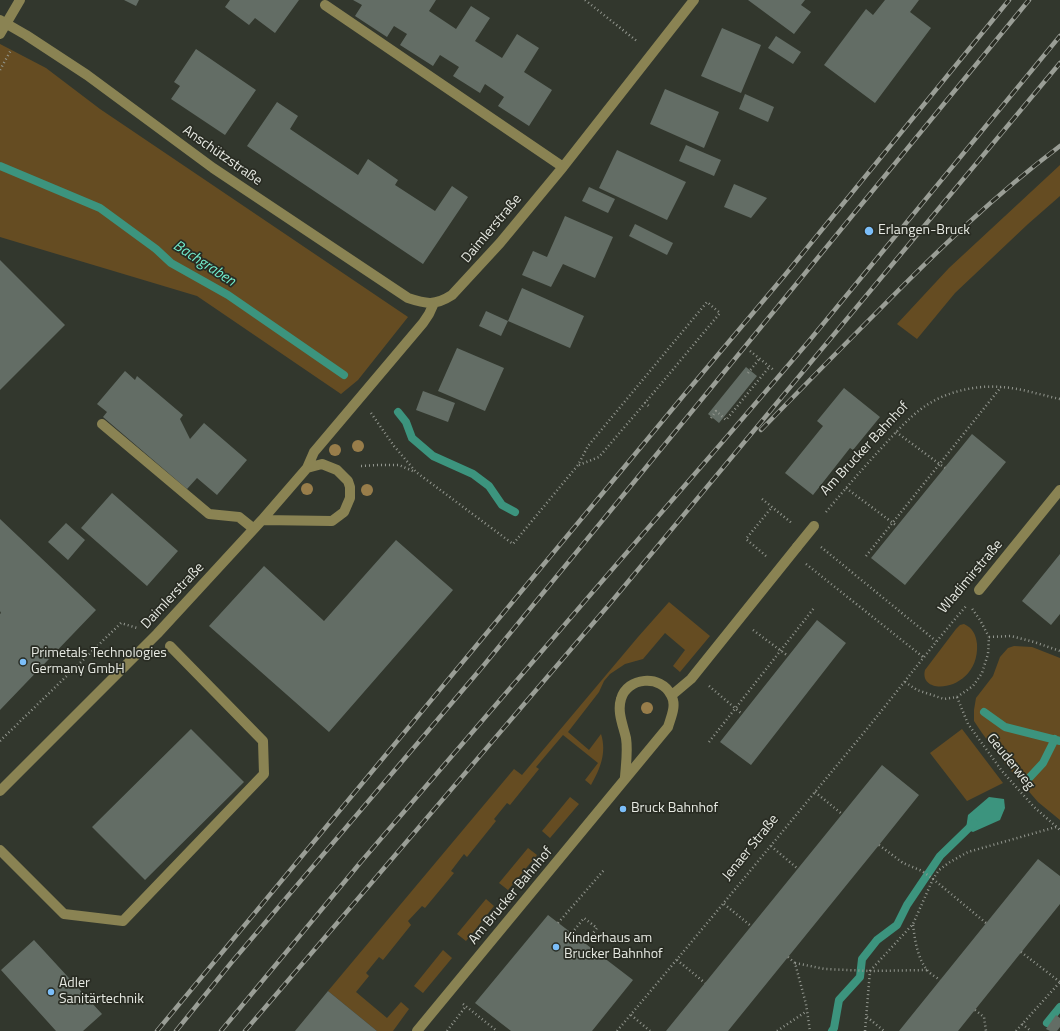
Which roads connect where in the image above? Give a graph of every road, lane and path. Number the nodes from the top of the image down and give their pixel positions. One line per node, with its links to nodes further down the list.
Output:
1 (20, 0): 5 (street)
2 (585, 0): 7 (path)
3 (694, 0): 7 (street, Daimlerstraße)
4 (325, 5): 8 (street)
5 (3, 22): 6 (street); 9 (street, Anschützstraße)
6 (0, 34)
7 (652, 53): 8 (street, Daimlerstraße)
8 (563, 167): 9 (street, Daimlerstraße)
9 (434, 303): 16 (street, Daimlerstraße)
10 (750, 350): 11 (path)
11 (760, 358): 12 (path); 14 (path)
12 (770, 366): 13 (path); 20 (path)
13 (775, 371)
14 (748, 373)
15 (1000, 387): 17 (path, Am Brucker Bahnhof); 22 (path, Am Brucker Bahnhof); 23 (path)
16 (361, 398): 25 (street, Daimlerstraße); 27 (path)
17 (1060, 399)
18 (646, 403): 19 (path); 24 (path); 24 (path)
19 (650, 407)
20 (711, 418)
21 (102, 424): 39 (street)
22 (896, 432): 23 (path); 29 (path, Am Brucker Bahnhof)
23 (939, 463): 26 (path); 35 (path)
24 (578, 465): 27 (path)
25 (307, 468): 28 (street); 34 (street, Daimlerstraße)
26 (945, 468)
27 (416, 472): 28 (path)
28 (340, 473): 34 (street)
29 (846, 488): 33 (path, Am Brucker Bahnhof); 35 (path)
30 (1060, 490): 44 (street, Wladimirstraße)
31 (762, 499): 32 (path)
32 (772, 507): 36 (path); 43 (path)
33 (828, 509)
34 (262, 520): 39 (street, Daimlerstraße)
35 (892, 522): 38 (path); 42 (path)
36 (794, 525)
37 (814, 526): 41 (street, bridge)
38 (897, 526)
39 (254, 529): 47 (street, Daimlerstraße)
40 (816, 543): 49 (path)
41 (795, 550): 43 (street); 54 (path)
42 (866, 556)
43 (780, 568): 46 (street)
44 (979, 590)
45 (814, 608): 51 (path)
46 (738, 619): 51 (path); 55 (street)
47 (158, 634): 61 (path); 64 (street, Daimlerstraße)
48 (989, 637): 49 (path, Wladimirstraße); 52 (path); 58 (path)
49 (936, 641): 54 (path, Wladimirstraße)
50 (170, 646): 71 (street)
51 (781, 651): 53 (path); 59 (path)
52 (1060, 651)
53 (788, 656)
54 (923, 657): 56 (path, Wladimirstraße)
55 (695, 674): 57 (street); 59 (path)
56 (905, 682): 58 (path); 65 (path, Jenaer Straße)
57 (672, 695): 63 (street, Am Brucker Bahnhof); 63 (street)
58 (956, 697): 67 (path, Geuderweg)
59 (736, 708): 60 (path); 62 (path)
60 (742, 714)
61 (0, 741)
62 (708, 742)
63 (626, 777): 91 (street, Am Brucker Bahnhof)
64 (0, 791)
65 (815, 792): 66 (path); 70 (path, Jenaer Straße)
66 (842, 814)
67 (1056, 827): 68 (path, Geuderweg); 74 (path)
68 (1060, 830)
69 (879, 845): 74 (path)
70 (771, 846): 72 (path); 75 (path, Jenaer Straße)
71 (0, 850)
72 (798, 869)
73 (604, 870): 76 (path)
74 (933, 879): 77 (path); 78 (path)
75 (724, 904): 79 (path); 84 (path, Jenaer Straße)
76 (558, 923)
77 (986, 923)
78 (913, 924): 86 (path); 87 (path)
79 (751, 926)
80 (572, 933): 81 (path)
81 (585, 944)
82 (1021, 952): 89 (path)
83 (788, 957): 85 (path)
84 (677, 960): 90 (path); 95 (path, Jenaer Straße)
85 (796, 963): 87 (path); 94 (path)
86 (928, 970): 87 (path); 88 (path)
87 (870, 971): 96 (path)
88 (940, 980)
89 (1060, 982): 97 (path)
90 (705, 983)
91 (449, 992): 92 (path); 98 (street, Am Brucker Bahnhof)
92 (466, 1006): 99 (path); 100 (path)
93 (975, 1010): 107 (path)
94 (807, 1011): 103 (path); 104 (path)
95 (631, 1015): 101 (path, Jenaer Straße); 102 (path)
96 (866, 1017): 105 (path); 106 (path)
97 (1022, 1024): 108 (path); 109 (path)
98 (418, 1031)
99 (447, 1031)
100 (497, 1031)
101 (617, 1031)
102 (650, 1031)
103 (777, 1031)
104 (810, 1031)
105 (865, 1031)
106 (884, 1031)
107 (986, 1031)
108 (1016, 1031)
109 (1031, 1031)

